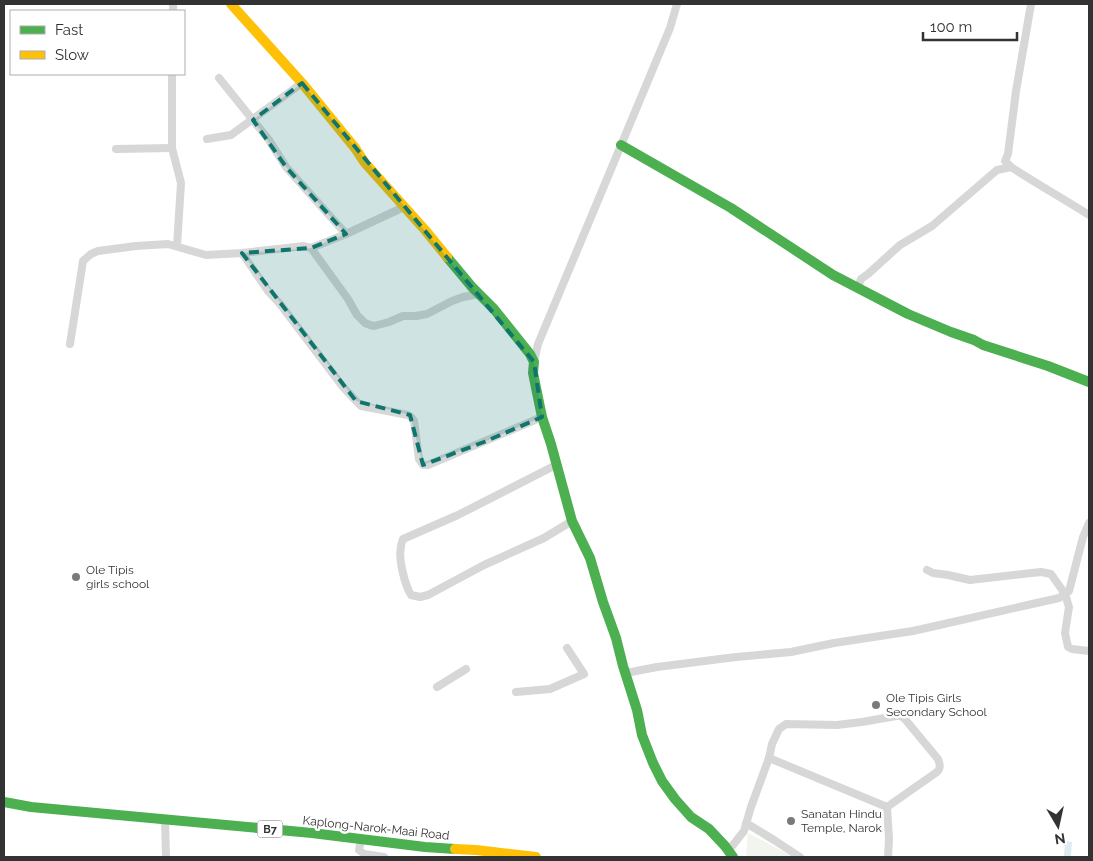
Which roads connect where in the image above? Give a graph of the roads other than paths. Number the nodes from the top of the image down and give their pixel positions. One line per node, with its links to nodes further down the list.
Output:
1 (231, 4): 6 (main road)
2 (678, 4): 9 (street)
3 (1032, 4): 12 (street)
4 (172, 75): 10 (street)
5 (219, 78): 7 (street)
6 (302, 83): 7 (street); 13 (main road)
7 (253, 120): 8 (street); 15 (street)
8 (206, 138)
9 (621, 146): 19 (main road); 22 (street)
10 (172, 148): 11 (street); 16 (street)
11 (116, 149)
12 (1012, 167): 14 (street); 19 (street)
13 (404, 207): 15 (street); 20 (main road)
14 (1089, 216)
15 (346, 234): 17 (street)
16 (177, 246): 18 (street); 21 (street)
17 (311, 248): 18 (street); 20 (street)
18 (242, 253): 24 (street)
19 (858, 287): 23 (main road)
20 (479, 294): 22 (main road)
21 (70, 344)
22 (534, 362): 24 (main road)
23 (1089, 382)
24 (542, 417): 25 (main road)
25 (556, 465): 26 (main road); 26 (street)
26 (572, 521): 33 (main road)
27 (1089, 523): 29 (street)
28 (927, 570): 29 (street)
29 (1065, 594): 31 (street); 33 (street)
30 (567, 648): 35 (street)
31 (1089, 651)
32 (466, 669): 34 (street)
33 (626, 673): 42 (main road)
34 (436, 687)
35 (516, 692)
36 (770, 758): 38 (street); 38 (street); 40 (street)
37 (4, 802): 39 (main road, Kaplong-Narok-Maai Road / B7)
38 (887, 807): 47 (street)
39 (165, 819): 41 (main road, Kaplong-Narok-Maai Road / B7); 43 (street)
40 (746, 824): 42 (street); 46 (street)
41 (361, 839): 44 (street); 45 (main road, Kaplong-Narok-Maai Road / B7)
42 (731, 854)
43 (166, 857)
44 (384, 857)
45 (536, 857)
46 (800, 857)
47 (888, 857)

